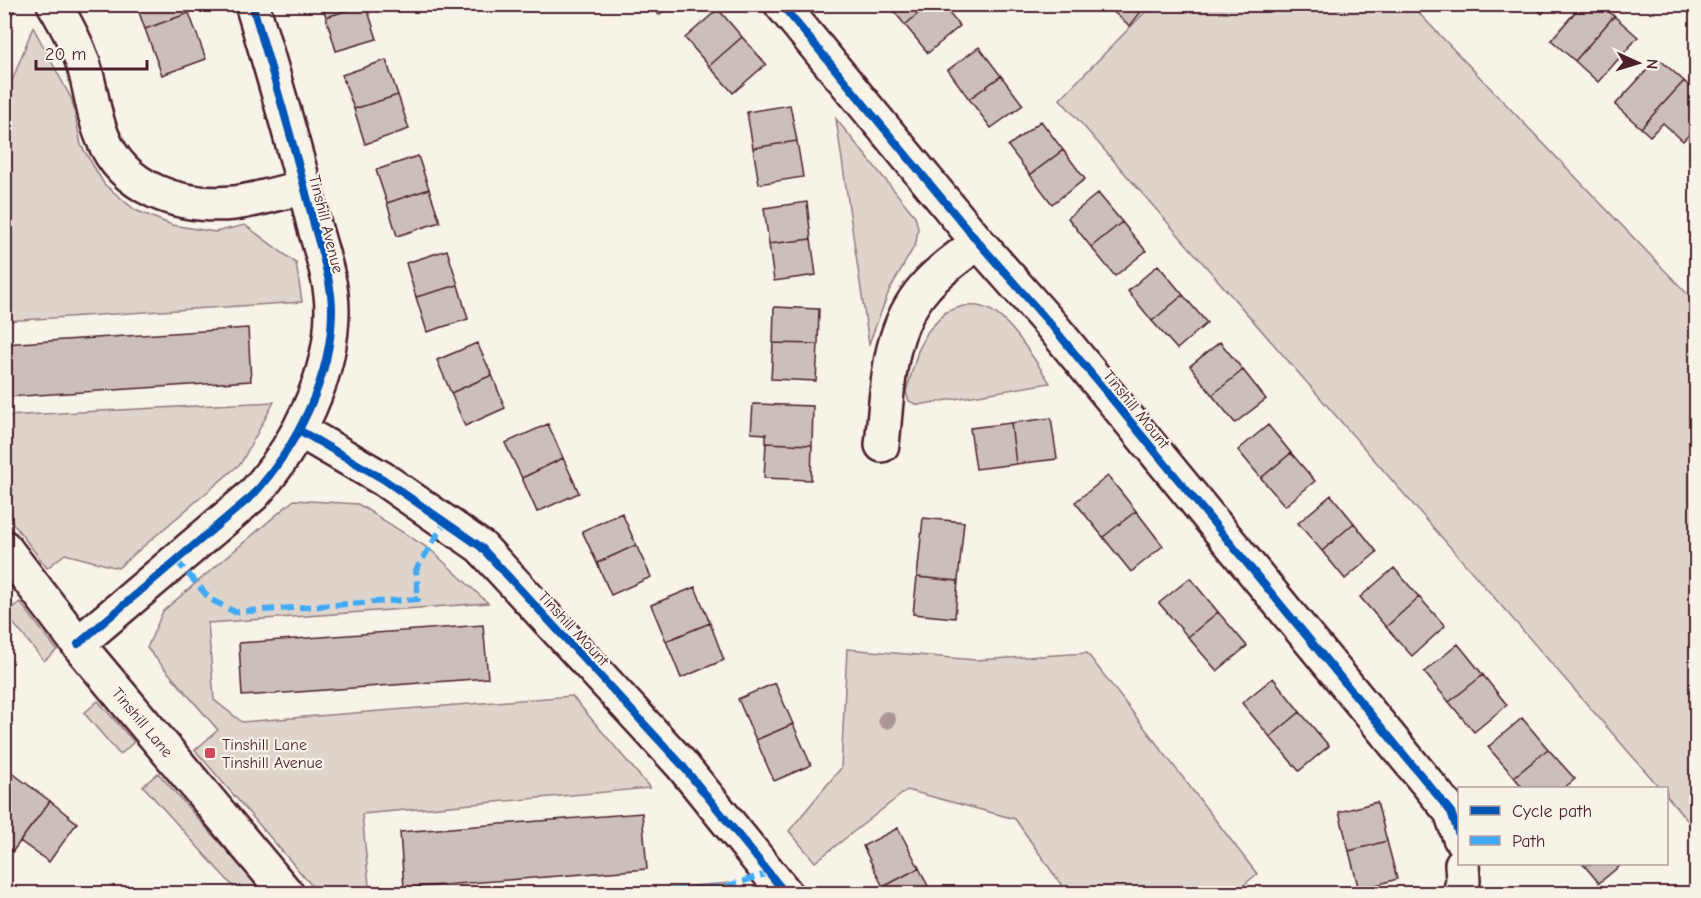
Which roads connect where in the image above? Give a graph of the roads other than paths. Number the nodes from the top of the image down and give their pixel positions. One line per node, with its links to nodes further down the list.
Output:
1 (54, 4): 4 (street)
2 (252, 4): 4 (street, Tinshill Avenue)
3 (781, 4): 5 (street, Tinshill Mount)
4 (305, 187): 6 (street, Tinshill Avenue)
5 (978, 242): 7 (street); 10 (street, Tinshill Mount)
6 (299, 430): 9 (street, Tinshill Avenue); 13 (street, Tinshill Mount)
7 (882, 445)
8 (4, 547): 9 (street, Tinshill Lane)
9 (78, 644): 12 (street, Tinshill Lane)
10 (1458, 832)
11 (1462, 865): 14 (street)
12 (287, 894)
13 (786, 894)
14 (1460, 894)

